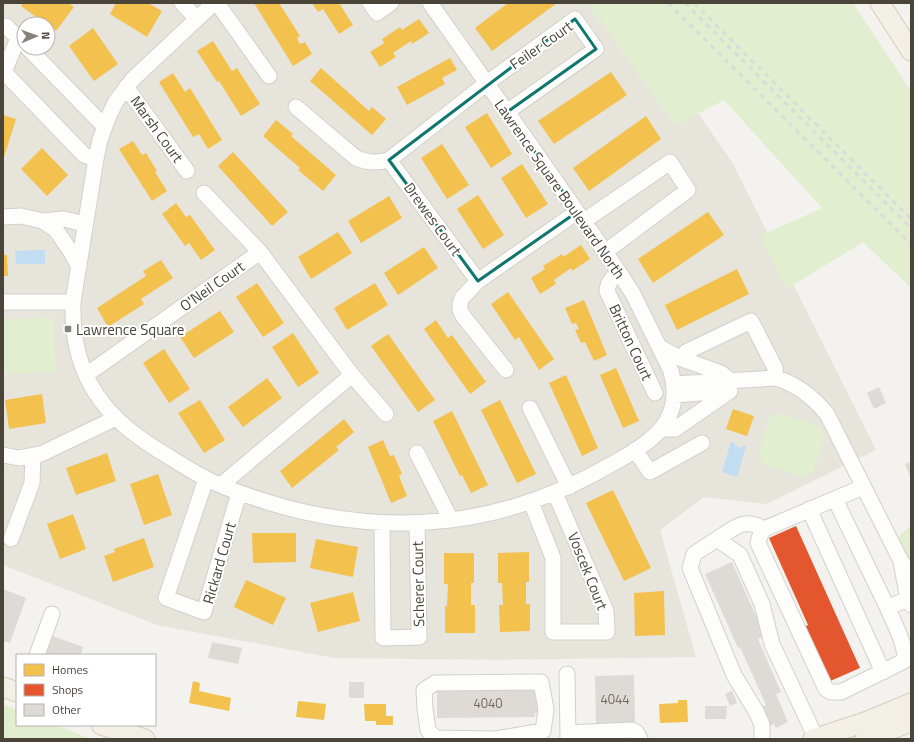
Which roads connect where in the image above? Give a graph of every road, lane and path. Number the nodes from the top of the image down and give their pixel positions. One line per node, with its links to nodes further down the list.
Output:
1 (182, 3): 8 (street)
2 (214, 3): 8 (street)
3 (217, 3): 14 (street)
4 (370, 3): 5 (street)
5 (391, 3)
6 (430, 3): 15 (street, Lawrence Square Boulevard North)
7 (880, 3): 11 (main road)
8 (197, 18): 16 (street)
9 (6, 26): 10 (street)
10 (16, 37)
11 (911, 51)
12 (16, 54): 20 (street)
13 (35, 56): 19 (street)
14 (269, 76)
15 (487, 83): 18 (street, Lawrence Square Boulevard North); 18 (street, Feiler Court); 21 (street)
16 (126, 87): 19 (street); 22 (street, Marsh Court)
17 (296, 106): 21 (street)
18 (507, 112): 26 (street, Lawrence Square Boulevard North)
19 (104, 126): 20 (street)
20 (96, 159): 24 (street)
21 (390, 160): 33 (street, Drewes Court)
22 (187, 171)
23 (204, 193): 29 (street, O'Neil Court)
24 (90, 199): 27 (street); 28 (street)
25 (3, 217): 27 (street)
26 (580, 217): 30 (street, Lawrence Square Boulevard North); 30 (street); 33 (street)
27 (60, 225): 28 (street); 31 (street)
28 (84, 230): 31 (street)
29 (260, 252): 39 (street, O'Neil Court); 40 (street, O'Neil Court)
30 (605, 252): 32 (street, Lawrence Square Boulevard North)
31 (79, 267): 35 (street)
32 (619, 272): 36 (street, Lawrence Square Boulevard North); 44 (street, Britton Court)
33 (478, 281): 38 (street)
34 (3, 302): 35 (street)
35 (73, 302): 39 (street)
36 (659, 347): 42 (street); 43 (street, Lawrence Square Boulevard North)
37 (686, 352): 41 (street)
38 (506, 370)
39 (86, 375): 47 (street)
40 (352, 376): 46 (street, O'Neil Court); 55 (street)
41 (776, 378): 42 (street); 56 (street)
42 (731, 385): 43 (street); 48 (street)
43 (674, 389): 48 (street)
44 (655, 393)
45 (530, 408): 57 (street)
46 (386, 414)
47 (116, 418): 53 (street); 54 (street)
48 (662, 429): 50 (street)
49 (702, 443): 50 (street)
50 (635, 450): 57 (street)
51 (418, 453): 62 (street)
52 (3, 455): 53 (street)
53 (33, 456): 66 (street)
54 (206, 479): 55 (street); 58 (street, Rickard Court)
55 (221, 485): 58 (street)
56 (863, 487): 59 (street); 68 (street)
57 (562, 490): 60 (street); 60 (street, Voscek Court)
58 (239, 493): 63 (street)
59 (835, 499): 61 (street); 71 (street)
60 (531, 502): 62 (street)
61 (810, 509): 65 (street); 74 (street)
62 (451, 520): 64 (street)
63 (382, 523): 64 (street); 64 (street, Scherer Court)
64 (417, 523)
65 (761, 536): 67 (street); 74 (street)
66 (11, 539)
67 (717, 539): 82 (street); 87 (street)
68 (901, 561): 69 (street); 70 (street)
69 (911, 574)
70 (909, 602): 71 (street)
71 (890, 608): 74 (street)
72 (52, 614): 73 (street)
73 (37, 654)
74 (883, 672)
75 (567, 674): 81 (street)
76 (3, 687): 77 (main road)
77 (16, 692)
78 (911, 704): 82 (main road)
79 (911, 722): 88 (main road)
80 (104, 726): 83 (main road)
81 (568, 736): 86 (street)
82 (814, 738)
83 (145, 739)
84 (476, 739): 85 (street); 85 (street)
85 (494, 739)
86 (640, 739)
87 (762, 739)
88 (865, 739)

